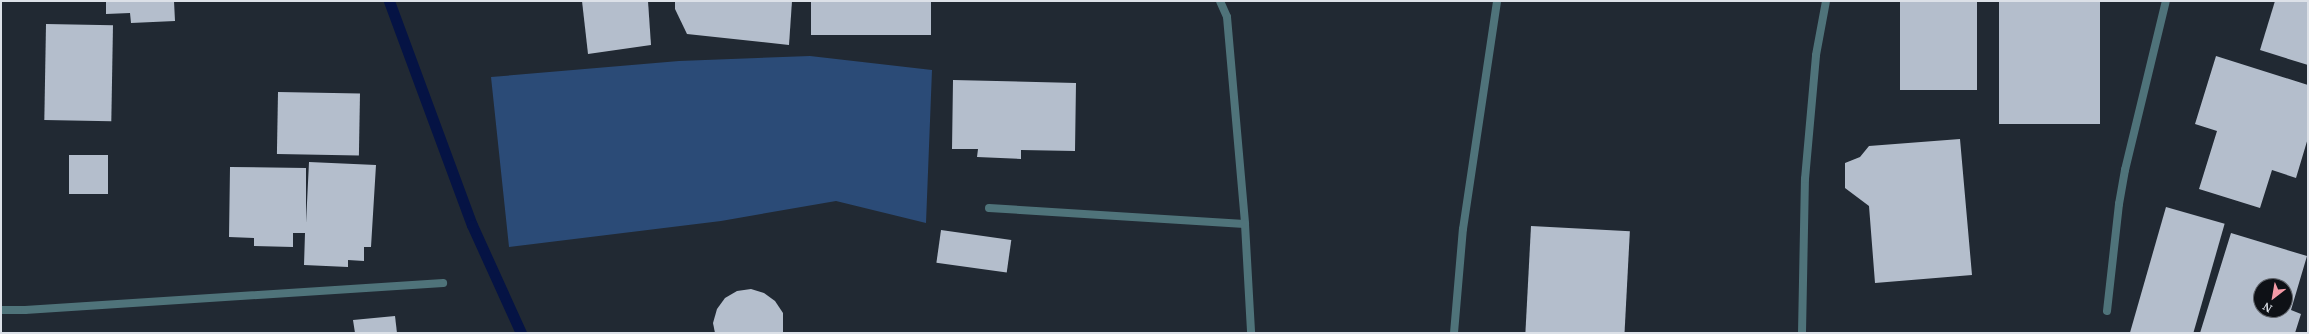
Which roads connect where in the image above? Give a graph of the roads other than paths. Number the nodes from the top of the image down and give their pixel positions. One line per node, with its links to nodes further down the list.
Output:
1 (1220, 1): 6 (street)
2 (1497, 1): 11 (street)
3 (1826, 1): 12 (street)
4 (2166, 1): 9 (street)
5 (989, 208): 6 (street)
6 (1245, 224): 10 (street)
7 (443, 283): 8 (street)
8 (1, 310)
9 (2107, 311)
10 (1251, 333)
11 (1454, 333)
12 (1802, 333)

